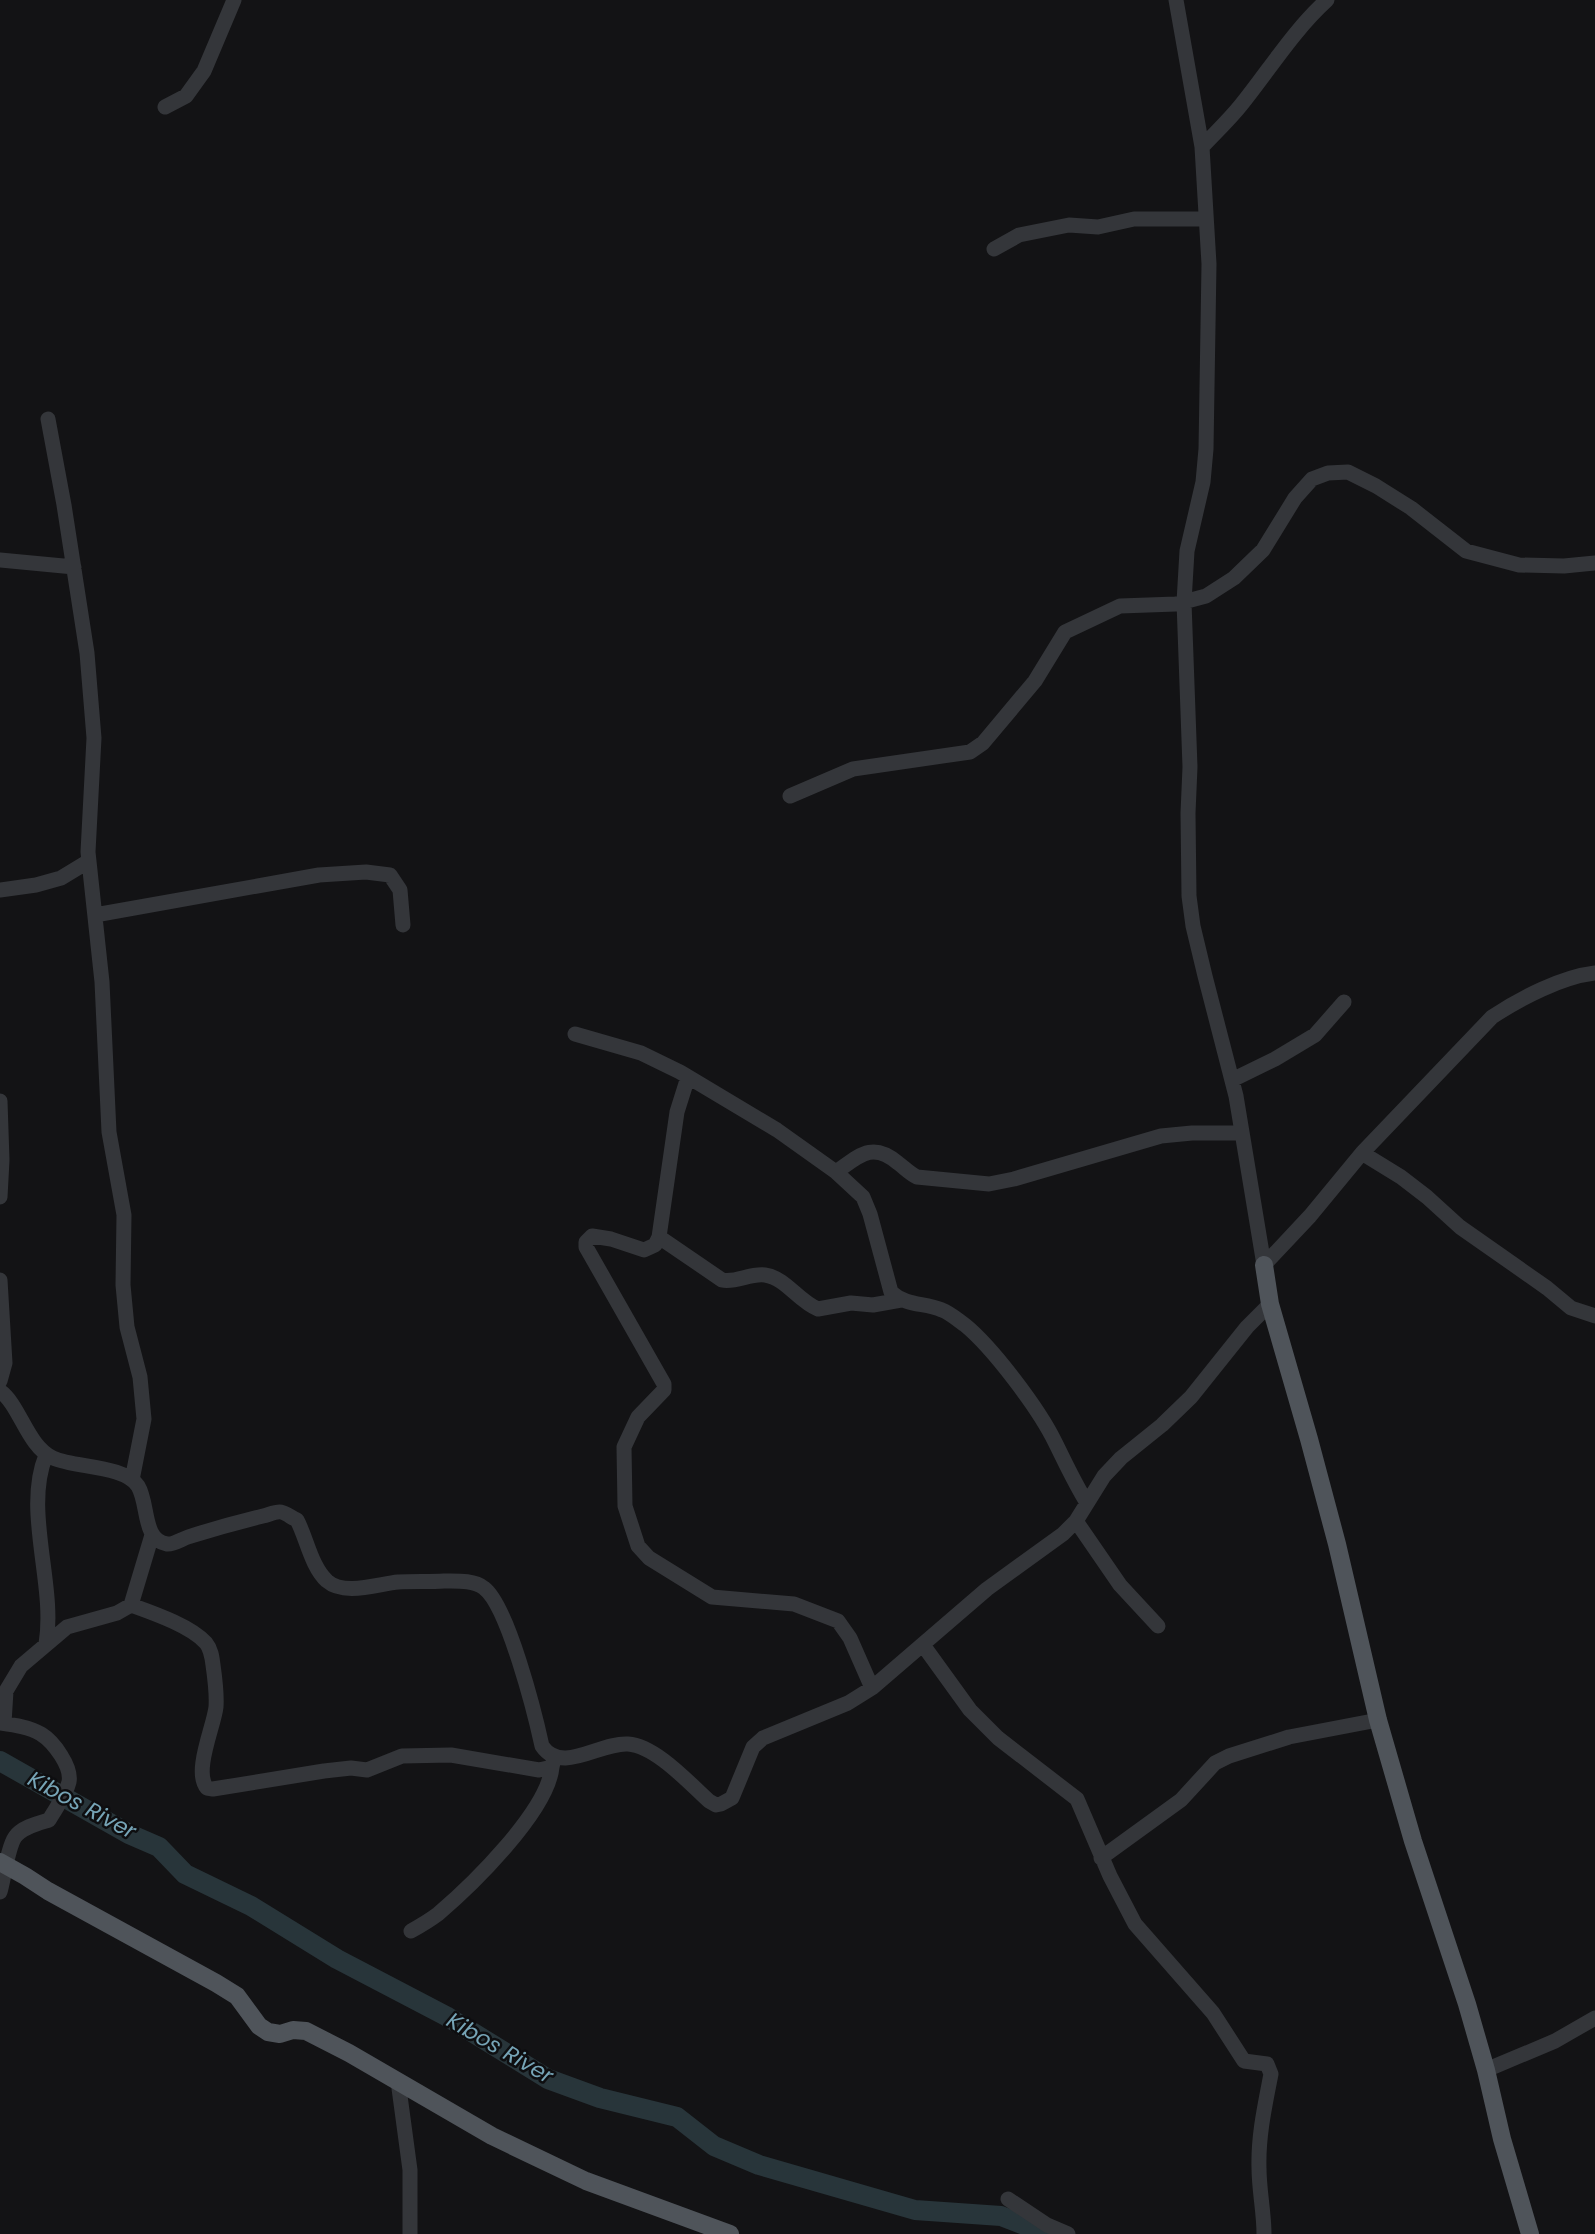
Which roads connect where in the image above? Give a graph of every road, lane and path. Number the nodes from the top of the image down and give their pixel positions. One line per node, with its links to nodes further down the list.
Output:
1 (234, 0): 4 (street)
2 (1176, 0): 5 (street)
3 (1328, 0): 5 (street)
4 (165, 107)
5 (1202, 147): 6 (street)
6 (1206, 219): 7 (street); 12 (street)
7 (994, 249)
8 (48, 419): 11 (street)
9 (0, 560): 11 (street)
10 (1595, 563): 12 (street)
11 (74, 567): 14 (street)
12 (1184, 602): 13 (street); 22 (street)
13 (790, 796)
14 (89, 861): 15 (street); 16 (street)
15 (0, 890)
16 (95, 915): 17 (street); 37 (street)
17 (403, 925)
18 (1595, 973): 25 (street)
19 (1344, 1002): 22 (street)
20 (575, 1034): 21 (street)
21 (688, 1077): 26 (street); 28 (street)
22 (1232, 1080): 24 (street)
23 (0, 1101): 27 (street)
24 (1242, 1132): 26 (street); 29 (street)
25 (1362, 1153): 29 (street); 33 (street)
26 (836, 1173): 31 (street)
27 (0, 1197)
28 (659, 1237): 31 (street); 45 (street)
29 (1264, 1265): 32 (main road)
30 (0, 1280): 34 (street)
31 (901, 1300): 38 (street)
32 (1270, 1304): 38 (street); 46 (main road)
33 (1595, 1316)
34 (0, 1381)
35 (0, 1391): 36 (street)
36 (46, 1455): 37 (street); 43 (street)
37 (132, 1480): 40 (street)
38 (1087, 1503): 39 (street)
39 (1076, 1521): 42 (street); 44 (street)
40 (152, 1535): 41 (street); 48 (street)
41 (131, 1605): 43 (street); 48 (street)
42 (1158, 1626)
43 (46, 1644): 47 (street)
44 (923, 1646): 45 (street); 49 (street)
45 (872, 1688): 48 (street)
46 (1378, 1720): 49 (street); 54 (main road)
47 (2, 1723): 50 (street)
48 (553, 1762): 52 (street)
49 (1101, 1858): 60 (street)
50 (4, 1865): 51 (street); 55 (main road)
51 (0, 1892)
52 (411, 1932)
53 (1595, 2018): 54 (street)
54 (1486, 2070): 61 (main road)
55 (398, 2081): 57 (street); 58 (main road)
56 (1008, 2199): 59 (street)
57 (410, 2234)
58 (730, 2234)
59 (1068, 2234)
60 (1264, 2234)
61 (1530, 2234)

